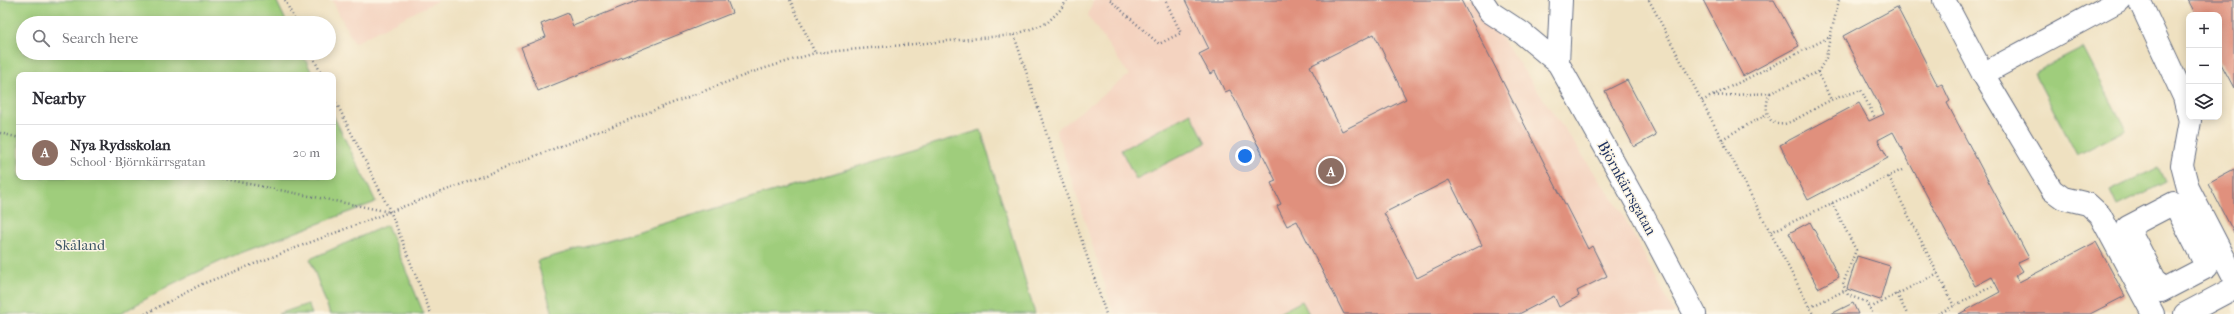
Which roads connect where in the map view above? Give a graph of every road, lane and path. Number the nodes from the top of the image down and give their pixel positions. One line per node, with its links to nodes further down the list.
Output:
1 (285, 0): 13 (path)
2 (790, 0): 16 (path)
3 (1067, 0): 14 (path)
4 (1110, 0): 5 (path)
5 (1166, 0)
6 (1482, 0): 18 (street, Björnkärrsgatan)
7 (1561, 0): 18 (street)
8 (1649, 0): 26 (path)
9 (1839, 0): 15 (path)
10 (1944, 0): 21 (street)
11 (2120, 0): 21 (street)
12 (2139, 0): 39 (street)
13 (293, 16)
14 (1014, 35): 16 (path); 49 (path)
15 (1830, 37): 20 (path); 23 (path)
16 (815, 53): 36 (path)
17 (314, 60): 19 (path)
18 (1558, 64): 50 (street, Björnkärrsgatan)
19 (320, 72)
20 (1818, 72): 22 (path); 24 (path)
21 (1983, 74): 55 (street)
22 (1770, 93): 23 (path); 27 (path)
23 (1714, 96): 26 (path)
24 (1831, 100): 27 (path); 28 (path)
25 (336, 102): 36 (path)
26 (1702, 102): 31 (path)
27 (1767, 114): 31 (path)
28 (1875, 118)
29 (0, 133): 30 (path)
30 (16, 137)
31 (1722, 139): 37 (path)
32 (1902, 170): 33 (path)
33 (1889, 177): 35 (path); 38 (path)
34 (229, 180): 36 (path)
35 (1832, 203): 37 (path); 42 (path)
36 (391, 213): 47 (path); 48 (path)
37 (1770, 232): 45 (path)
38 (1938, 273): 43 (path); 44 (path)
39 (2234, 277)
40 (1993, 286): 44 (path)
41 (2234, 288): 56 (street)
42 (1846, 290): 45 (path); 46 (path)
43 (1897, 294): 46 (path); 53 (path)
44 (1954, 306): 54 (path)
45 (1810, 307): 51 (path)
46 (1870, 308): 52 (path)
47 (145, 314)
48 (431, 314)
49 (1106, 314)
50 (1695, 314)
51 (1813, 314)
52 (1873, 314)
53 (1907, 314)
54 (1938, 314)
55 (2153, 314)
56 (2185, 314)

